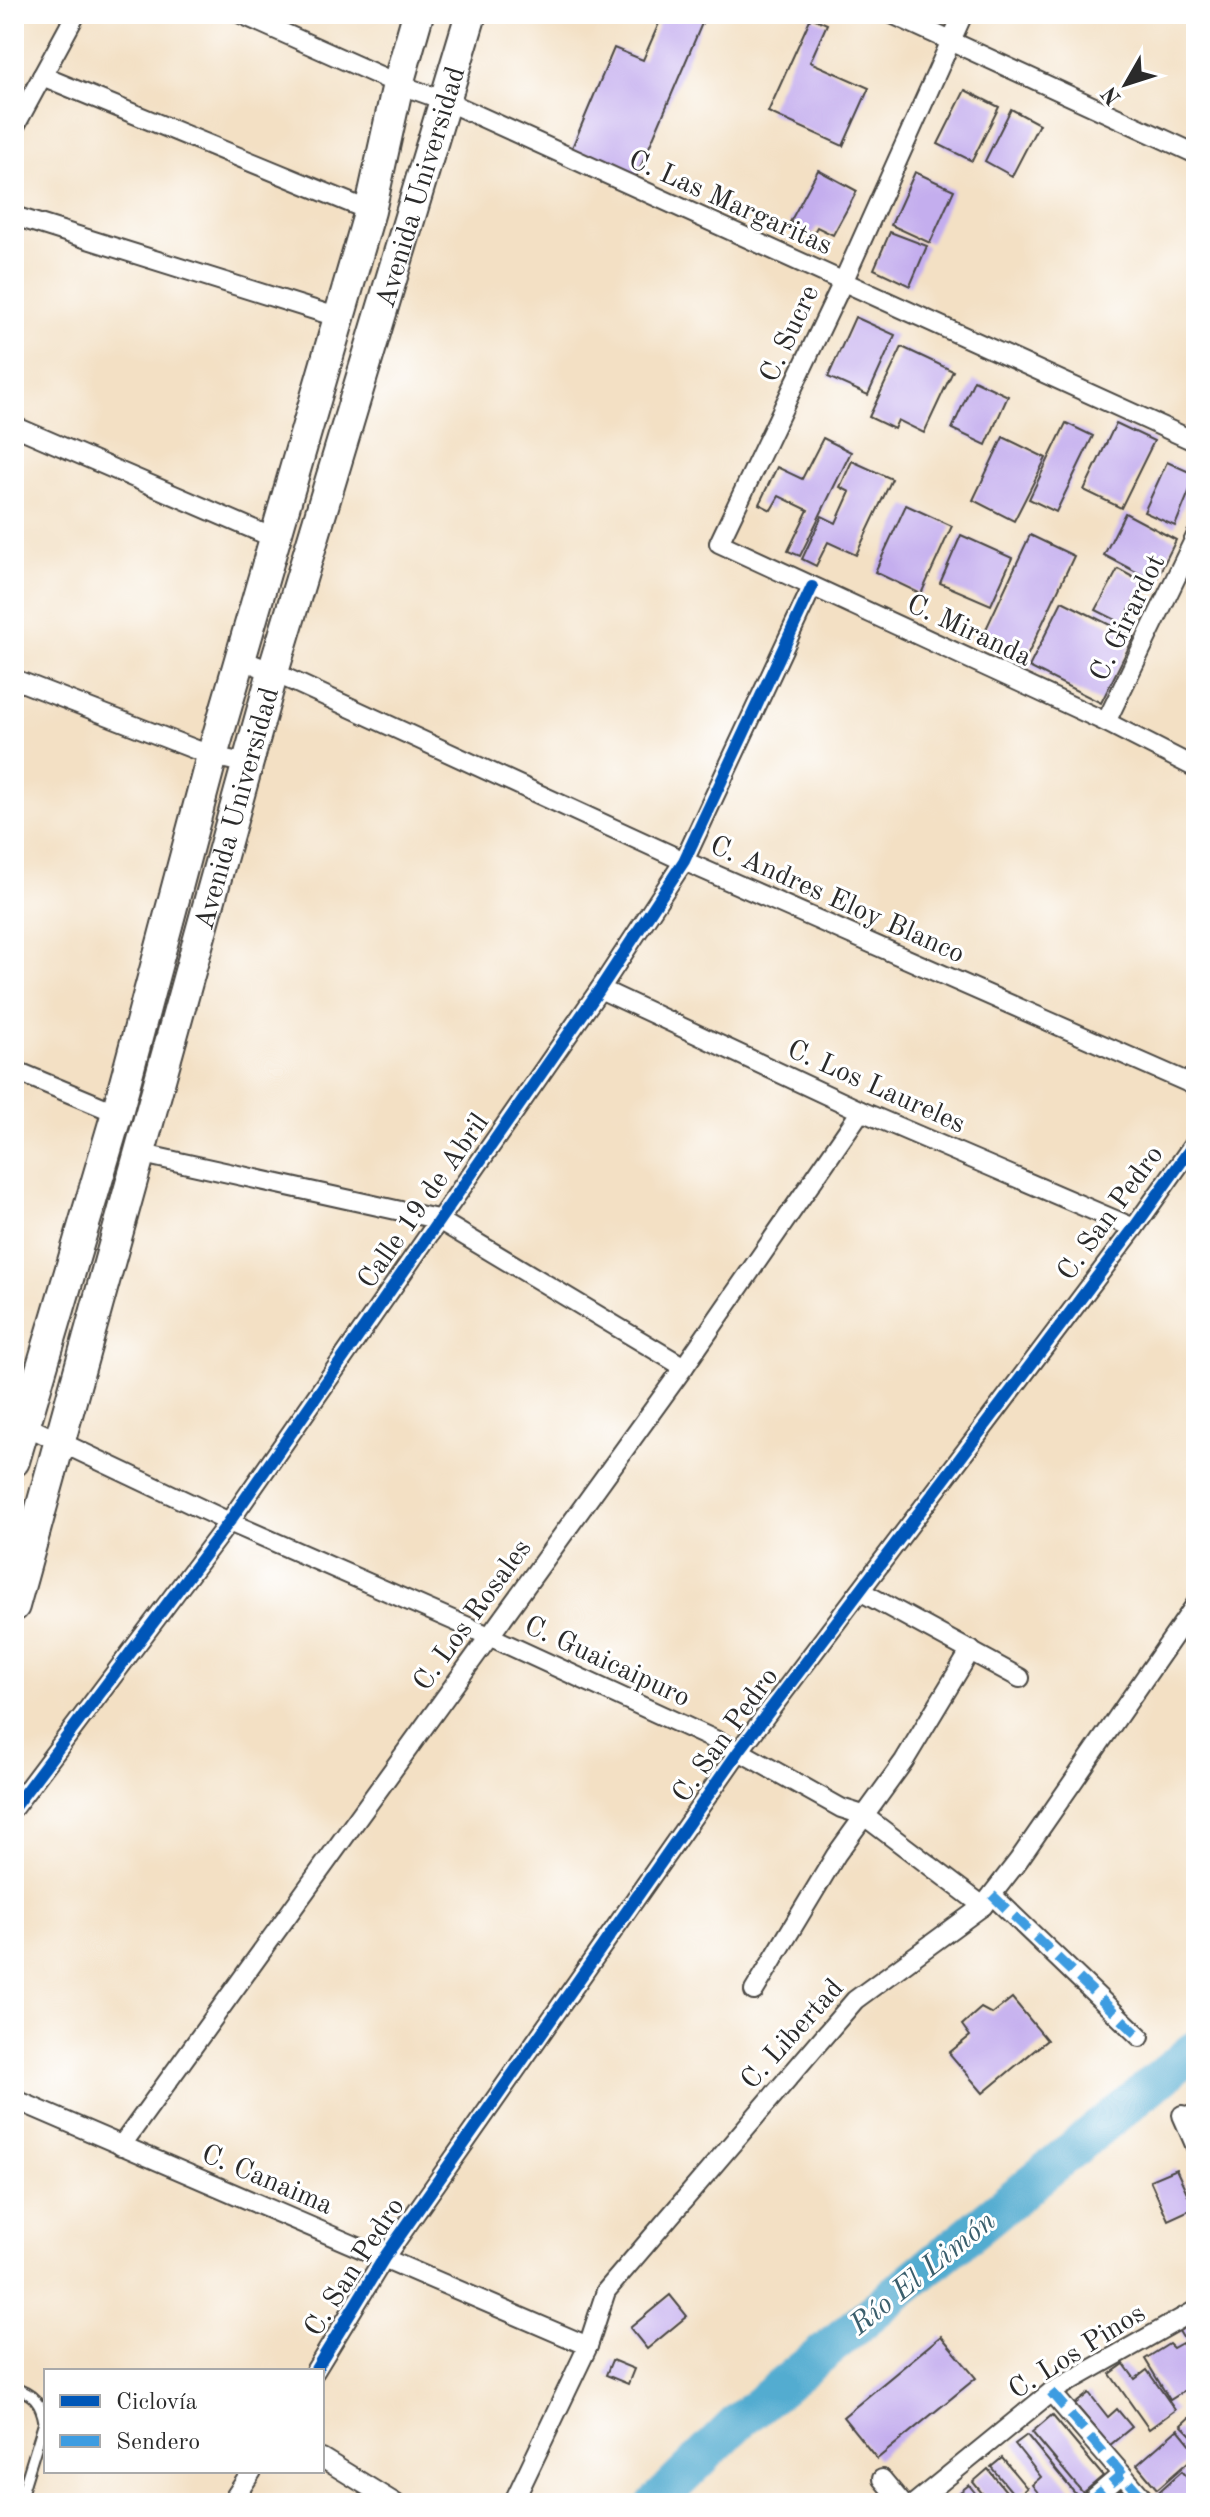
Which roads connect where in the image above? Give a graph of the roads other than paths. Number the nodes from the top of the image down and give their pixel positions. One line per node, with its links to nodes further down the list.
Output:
1 (76, 14): 8 (street)
2 (241, 14): 9 (street, C. Las Margaritas)
3 (418, 14): 9 (main road, Avenida Universidad)
4 (471, 14): 10 (main road, Avenida Universidad)
5 (892, 14): 7 (street)
6 (963, 14): 7 (street, C. Sucre)
7 (951, 41): 12 (street); 15 (street, C. Sucre)
8 (42, 76): 11 (street); 13 (street)
9 (398, 84): 10 (street, C. Las Margaritas); 13 (main road, Avenida Universidad)
10 (446, 101): 15 (street, C. Las Margaritas); 24 (main road, Avenida Universidad)
11 (14, 128)
12 (1196, 154)
13 (370, 211): 16 (main road, Avenida Universidad)
14 (14, 216): 16 (street)
15 (843, 282): 18 (street, C. Las Margaritas); 21 (street, C. Sucre)
16 (340, 318): 20 (main road, Avenida Universidad)
17 (14, 426): 20 (street)
18 (1196, 442)
19 (1196, 536): 26 (street, C. Girardot)
20 (276, 539): 23 (main road, Avenida Universidad)
21 (719, 543): 22 (street, C. Miranda)
22 (812, 587): 26 (street, C. Miranda); 30 (street, Calle 19 de Abril)
23 (240, 659): 24 (street, C. Andres Eloy Blanco); 27 (main road, Avenida Universidad)
24 (273, 672): 28 (main road, Avenida Universidad); 30 (street, C. Andres Eloy Blanco)
25 (14, 679): 27 (street)
26 (1106, 722): 29 (street, C. Miranda)
27 (212, 756): 28 (street); 35 (main road, Avenida Universidad)
28 (248, 764): 37 (main road, Avenida Universidad)
29 (1196, 768)
30 (684, 861): 31 (street, Calle 19 de Abril); 33 (street, C. Andres Eloy Blanco)
31 (600, 989): 34 (street, C. Los Laureles); 38 (street, Calle 19 de Abril)
32 (14, 1070): 35 (street)
33 (1196, 1086)
34 (861, 1111): 39 (street, C. Los Laureles); 40 (street, C. Los Rosales)
35 (117, 1113): 41 (main road, Avenida Universidad)
36 (1196, 1141): 39 (street, C. San Pedro)
37 (138, 1153): 38 (street); 42 (main road, Avenida Universidad)
38 (437, 1219): 40 (street); 44 (street, Calle 19 de Abril)
39 (1134, 1228): 45 (street, C. San Pedro)
40 (684, 1367): 48 (street, C. Los Rosales)
41 (19, 1422): 42 (street, C. Guaicaipuro); 43 (main road, Avenida Universidad)
42 (58, 1442): 44 (street, C. Guaicaipuro); 47 (main road, Avenida Universidad)
43 (14, 1461)
44 (229, 1522): 48 (street, C. Guaicaipuro); 52 (street, Calle 19 de Abril)
45 (860, 1591): 49 (street); 51 (street, C. San Pedro)
46 (1196, 1604): 54 (street, C. Libertad)
47 (14, 1606)
48 (489, 1636): 51 (street, C. Guaicaipuro); 59 (street, C. Los Rosales)
49 (971, 1650): 50 (street); 53 (street)
50 (1020, 1678)
51 (739, 1751): 53 (street, C. Guaicaipuro); 61 (street, C. San Pedro)
52 (14, 1807)
53 (863, 1815): 54 (street, C. Guaicaipuro); 55 (street)
54 (988, 1900): 56 (street, C. Guaicaipuro); 63 (street, C. Libertad)
55 (754, 1991)
56 (1140, 2037)
57 (14, 2099): 59 (street, C. Canaima)
58 (1182, 2115): 60 (street)
59 (121, 2146): 61 (street, C. Canaima)
60 (1196, 2147)
61 (384, 2258): 63 (street, C. Canaima); 64 (street, C. San Pedro)
62 (1196, 2310): 66 (street, C. Los Pinos)
63 (588, 2346): 74 (street, C. Libertad)
64 (316, 2369)
65 (14, 2388): 71 (lane)
66 (1051, 2392): 69 (street); 76 (street, C. Los Pinos)
67 (324, 2459): 73 (street)
68 (251, 2473): 72 (street)
69 (1122, 2474): 77 (street); 78 (street)
70 (882, 2479): 75 (street)
71 (19, 2503)
72 (231, 2503)
73 (395, 2503)
74 (513, 2503)
75 (902, 2503)
76 (915, 2503)
77 (1088, 2503)
78 (1147, 2503)

